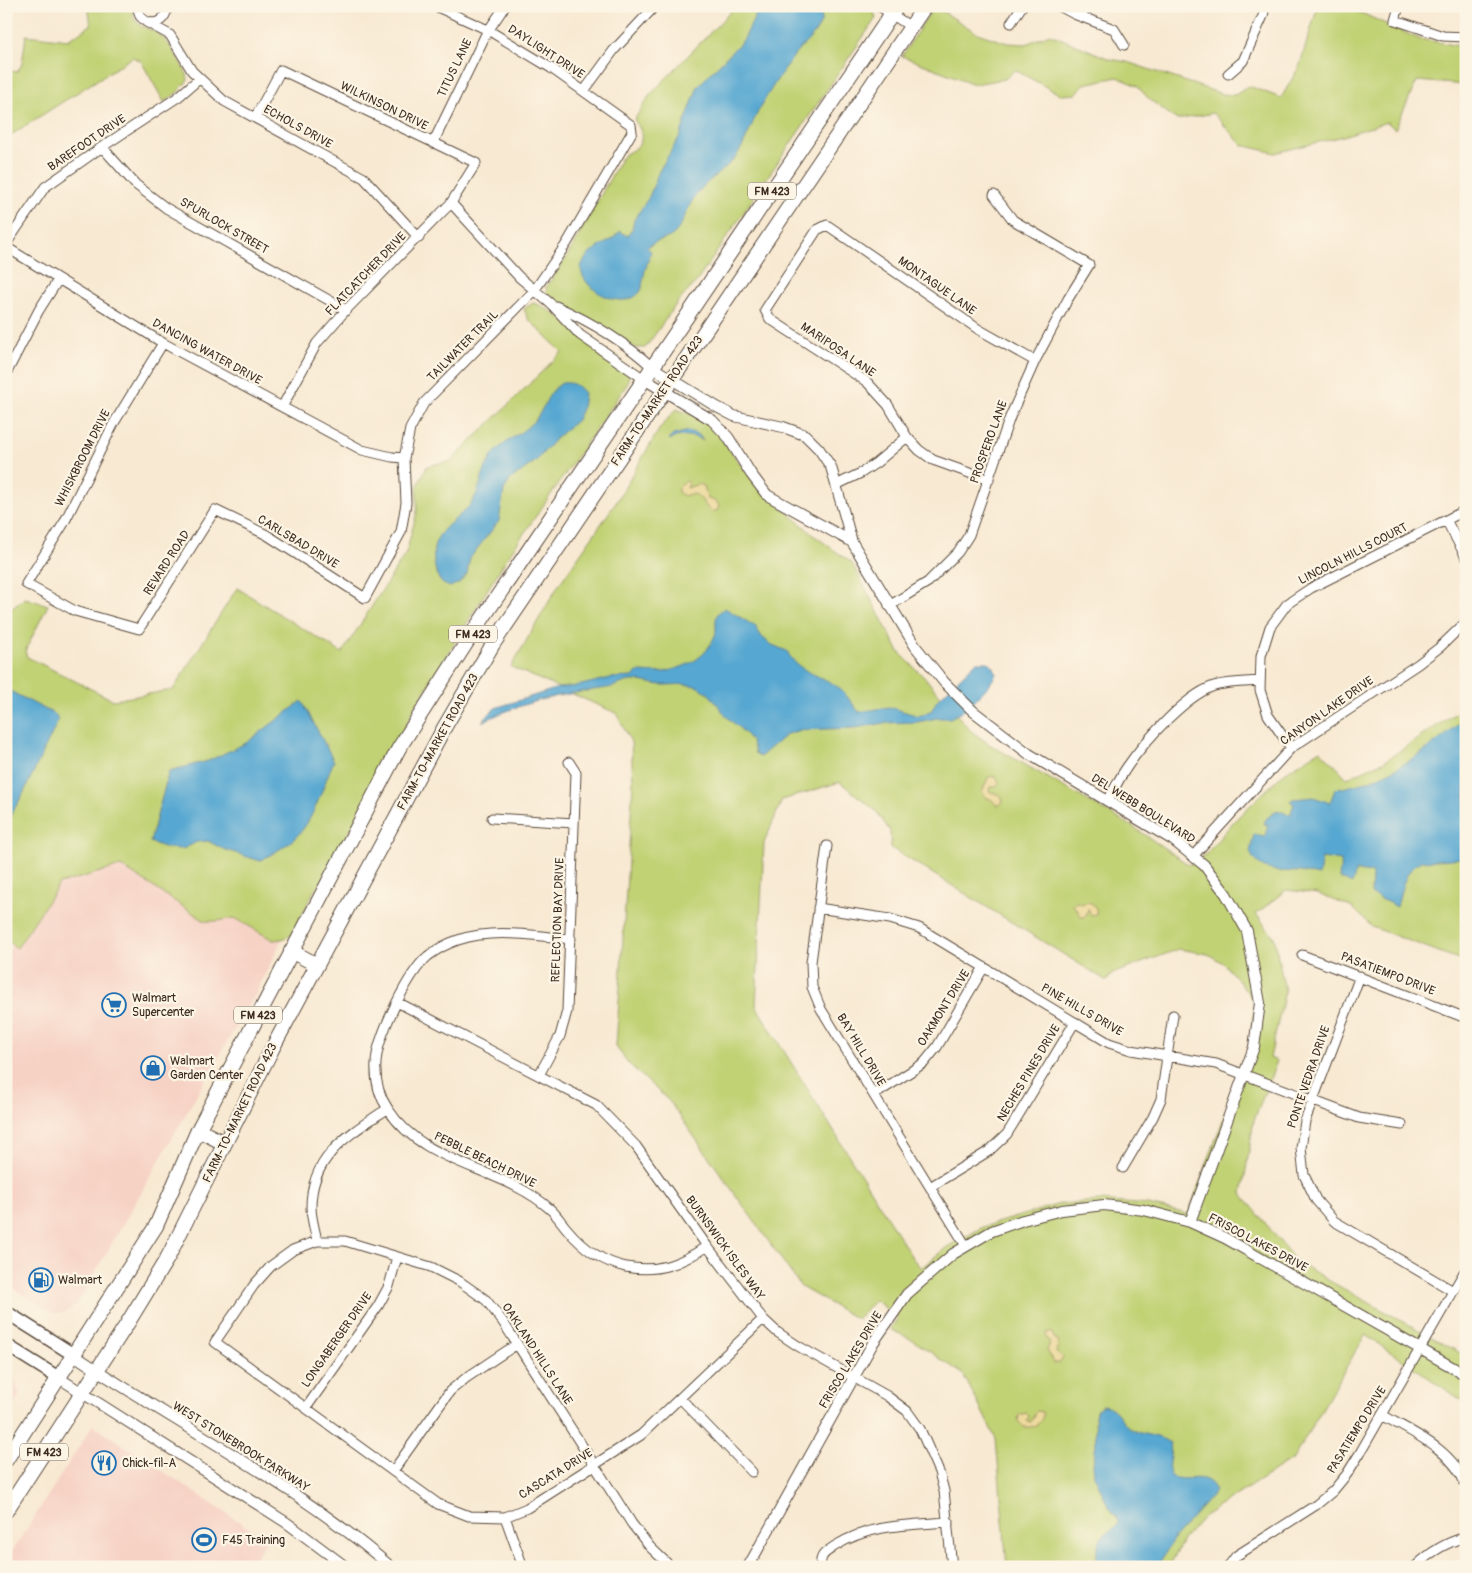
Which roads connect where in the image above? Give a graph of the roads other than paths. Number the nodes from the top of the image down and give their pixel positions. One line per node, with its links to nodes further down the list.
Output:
1 (137, 6): 13 (street)
2 (435, 6): 16 (street, DAYLIGHT DRIVE)
3 (505, 6): 16 (street, TITUS LANE)
4 (655, 6): 22 (street)
5 (880, 6): 12 (street)
6 (925, 6): 15 (main road, FARM-TO-MARKET ROAD 423 / FM 423)
7 (1022, 6): 14 (street)
8 (1059, 6): 19 (street)
9 (1265, 6): 20 (street)
10 (1399, 6): 18 (street)
11 (168, 8): 13 (street); 17 (street, ECHOLS DRIVE)
12 (895, 10): 15 (street); 39 (main road, FARM-TO-MARKET ROAD 423 / FM 423)
13 (146, 22): 17 (street)
14 (1011, 23)
15 (911, 27): 41 (main road, FARM-TO-MARKET ROAD 423 / FM 423)
16 (488, 30): 22 (street, DAYLIGHT DRIVE); 25 (street, TITUS LANE)
17 (170, 35): 21 (street, ECHOLS DRIVE)
18 (1466, 37)
19 (1124, 45)
20 (1228, 74)
21 (199, 79): 23 (street, ECHOLS DRIVE); 26 (street, BAREFOOT DRIVE)
22 (584, 91): 24 (street, DAYLIGHT DRIVE)
23 (256, 118): 25 (street, WILKINSON DRIVE); 30 (street, ECHOLS DRIVE)
24 (632, 132): 33 (street, TAILWATER TRAIL)
25 (433, 143): 27 (street, WILKINSON DRIVE)
26 (102, 147): 31 (street, BAREFOOT DRIVE); 36 (street, SPURLOCK STREET)
27 (476, 163): 29 (street, FLATCATCHER DRIVE)
28 (994, 195): 38 (street, PROSPERO LANE)
29 (451, 203): 30 (street, FLATCATCHER DRIVE); 33 (street, DEL WEBB BOULEVARD)
30 (419, 238): 36 (street, FLATCATCHER DRIVE)
31 (6, 245): 32 (street, DANCING WATER DRIVE)
32 (58, 280): 37 (street, DANCING WATER DRIVE); 40 (street)
33 (534, 291): 34 (street, DEL WEBB BOULEVARD); 44 (street, TAILWATER TRAIL)
34 (551, 304): 39 (street, DEL WEBB BOULEVARD); 39 (street, DEL WEBB BOULEVARD)
35 (765, 310): 38 (street, MONTAGUE LANE); 43 (street, MARIPOSA LANE)
36 (345, 311): 42 (street, FLATCATCHER DRIVE)
37 (163, 343): 42 (street, DANCING WATER DRIVE); 55 (street, WHISKBROOM DRIVE)
38 (1035, 361): 45 (street, PROSPERO LANE)
39 (648, 373): 41 (street, DEL WEBB BOULEVARD); 66 (main road, FARM-TO-MARKET ROAD 423 / FM 423)
40 (6, 374)
41 (667, 385): 46 (street, DEL WEBB BOULEVARD); 50 (street, DEL WEBB BOULEVARD); 68 (main road, FARM-TO-MARKET ROAD 423 / FM 423)
42 (282, 407): 44 (street, DANCING WATER DRIVE)
43 (907, 437): 45 (street, MARIPOSA LANE); 46 (street)
44 (404, 458): 52 (street, TAILWATER TRAIL)
45 (989, 480): 53 (street, PROSPERO LANE)
46 (836, 485): 50 (street, DEL WEBB BOULEVARD)
47 (215, 510): 52 (street, CARLSBAD DRIVE); 55 (street, REVARD ROAD)
48 (1466, 510): 49 (street, LINCOLN HILLS COURT)
49 (1446, 520): 51 (street); 56 (street, LINCOLN HILLS COURT)
50 (852, 542): 53 (street, DEL WEBB BOULEVARD)
51 (1466, 556)
52 (365, 598)
53 (890, 606): 59 (street, DEL WEBB BOULEVARD)
54 (1466, 622): 57 (street, CANYON LAKE DRIVE)
55 (139, 629)
56 (1260, 681): 57 (street, LINCOLN HILLS COURT); 59 (street)
57 (1290, 748): 63 (street, CANYON LAKE DRIVE)
58 (569, 762): 61 (street, REFLECTION BAY DRIVE)
59 (1108, 800): 63 (street, DEL WEBB BOULEVARD)
60 (492, 818): 61 (street)
61 (574, 823): 65 (street, REFLECTION BAY DRIVE)
62 (827, 846): 64 (street, BAY HILL DRIVE)
63 (1194, 855): 76 (street, DEL WEBB BOULEVARD)
64 (818, 908): 69 (street, PINE HILLS DRIVE); 78 (street, BAY HILL DRIVE)
65 (571, 938): 71 (street, PEBBLE BEACH DRIVE); 77 (street, REFLECTION BAY DRIVE)
66 (291, 952): 68 (main road); 82 (main road, FARM-TO-MARKET ROAD 423 / FM 423)
67 (1302, 955): 70 (street, PASATIEMPO DRIVE)
68 (317, 965): 83 (main road, FARM-TO-MARKET ROAD 423 / FM 423)
69 (984, 966): 74 (street, PINE HILLS DRIVE); 78 (street, OAKMONT DRIVE)
70 (1360, 976): 73 (street, PASATIEMPO DRIVE); 79 (street, PONTE VEDRA DRIVE)
71 (397, 1002): 77 (street, BURNSWICK ISLES WAY); 80 (street, PEBBLE BEACH DRIVE)
72 (1173, 1015): 75 (street)
73 (1466, 1018)
74 (1075, 1022): 75 (street, PINE HILLS DRIVE); 85 (street, NECHES PINES DRIVE)
75 (1168, 1055): 76 (street, PINE HILLS DRIVE); 84 (street)
76 (1244, 1074): 79 (street, PINE HILLS DRIVE); 86 (street, DEL WEBB BOULEVARD)
77 (539, 1075): 88 (street, BURNSWICK ISLES WAY)
78 (874, 1095): 85 (street, BAY HILL DRIVE)
79 (1312, 1100): 81 (street, PINE HILLS DRIVE); 92 (street, PONTE VEDRA DRIVE)
80 (387, 1108): 87 (street); 88 (street, PEBBLE BEACH DRIVE)
81 (1402, 1126)
82 (198, 1130): 83 (main road); 99 (main road, FARM-TO-MARKET ROAD 423 / FM 423)
83 (224, 1143): 100 (main road, FARM-TO-MARKET ROAD 423 / FM 423)
84 (1123, 1168)
85 (930, 1187): 89 (street, BAY HILL DRIVE)
86 (1190, 1222): 89 (street, FRISCO LAKES DRIVE); 98 (street, FRISCO LAKES DRIVE)
87 (317, 1241): 90 (street, OAKLAND HILLS LANE); 95 (street, OAKLAND HILLS LANE)
88 (707, 1246): 94 (street, BURNSWICK ISLES WAY)
89 (966, 1246): 102 (street, FRISCO LAKES DRIVE)
90 (397, 1257): 96 (street, OAKLAND HILLS LANE); 106 (street, LONGABERGER DRIVE)
91 (1466, 1269): 92 (street, PASATIEMPO DRIVE)
92 (1453, 1291): 98 (street, PASATIEMPO DRIVE)
93 (6, 1312): 99 (main road)
94 (762, 1319): 102 (street, BURNSWICK ISLES WAY); 105 (street, CASCATA DRIVE)
95 (215, 1342): 106 (street, CASCATA DRIVE)
96 (517, 1344): 109 (street, OAKLAND HILLS LANE); 110 (street)
97 (6, 1346): 103 (main road)
98 (1420, 1349): 101 (street, FRISCO LAKES DRIVE); 107 (street, PASATIEMPO DRIVE)
99 (74, 1355): 100 (street, WEST STONEBROOK PARKWAY); 103 (main road, FARM-TO-MARKET ROAD 423 / FM 423)
100 (97, 1370): 104 (main road, FARM-TO-MARKET ROAD 423 / FM 423); 119 (street, WEST STONEBROOK PARKWAY)
101 (1466, 1376)
102 (854, 1377): 115 (street, BURNSWICK ISLES WAY); 122 (street, FRISCO LAKES DRIVE)
103 (59, 1378): 104 (street); 108 (main road, FARM-TO-MARKET ROAD 423 / FM 423)
104 (82, 1393): 113 (main road, FARM-TO-MARKET ROAD 423 / FM 423); 118 (street)
105 (680, 1398): 109 (street, CASCATA DRIVE); 111 (street)
106 (306, 1408): 110 (street, CASCATA DRIVE)
107 (1382, 1415): 112 (street); 124 (street, PASATIEMPO DRIVE)
108 (6, 1460)
109 (594, 1465): 114 (street, CASCATA DRIVE); 121 (street, OAKLAND HILLS LANE)
110 (393, 1471): 114 (street, CASCATA DRIVE)
111 (752, 1472)
112 (1466, 1486)
113 (6, 1511)
114 (505, 1517): 120 (street)
115 (948, 1522): 117 (street); 123 (street, BURNSWICK ISLES WAY)
116 (1466, 1537): 125 (street)
117 (820, 1563)
118 (346, 1567)
119 (391, 1567)
120 (523, 1567)
121 (671, 1567)
122 (748, 1567)
123 (952, 1567)
124 (1228, 1567)
125 (1415, 1567)

